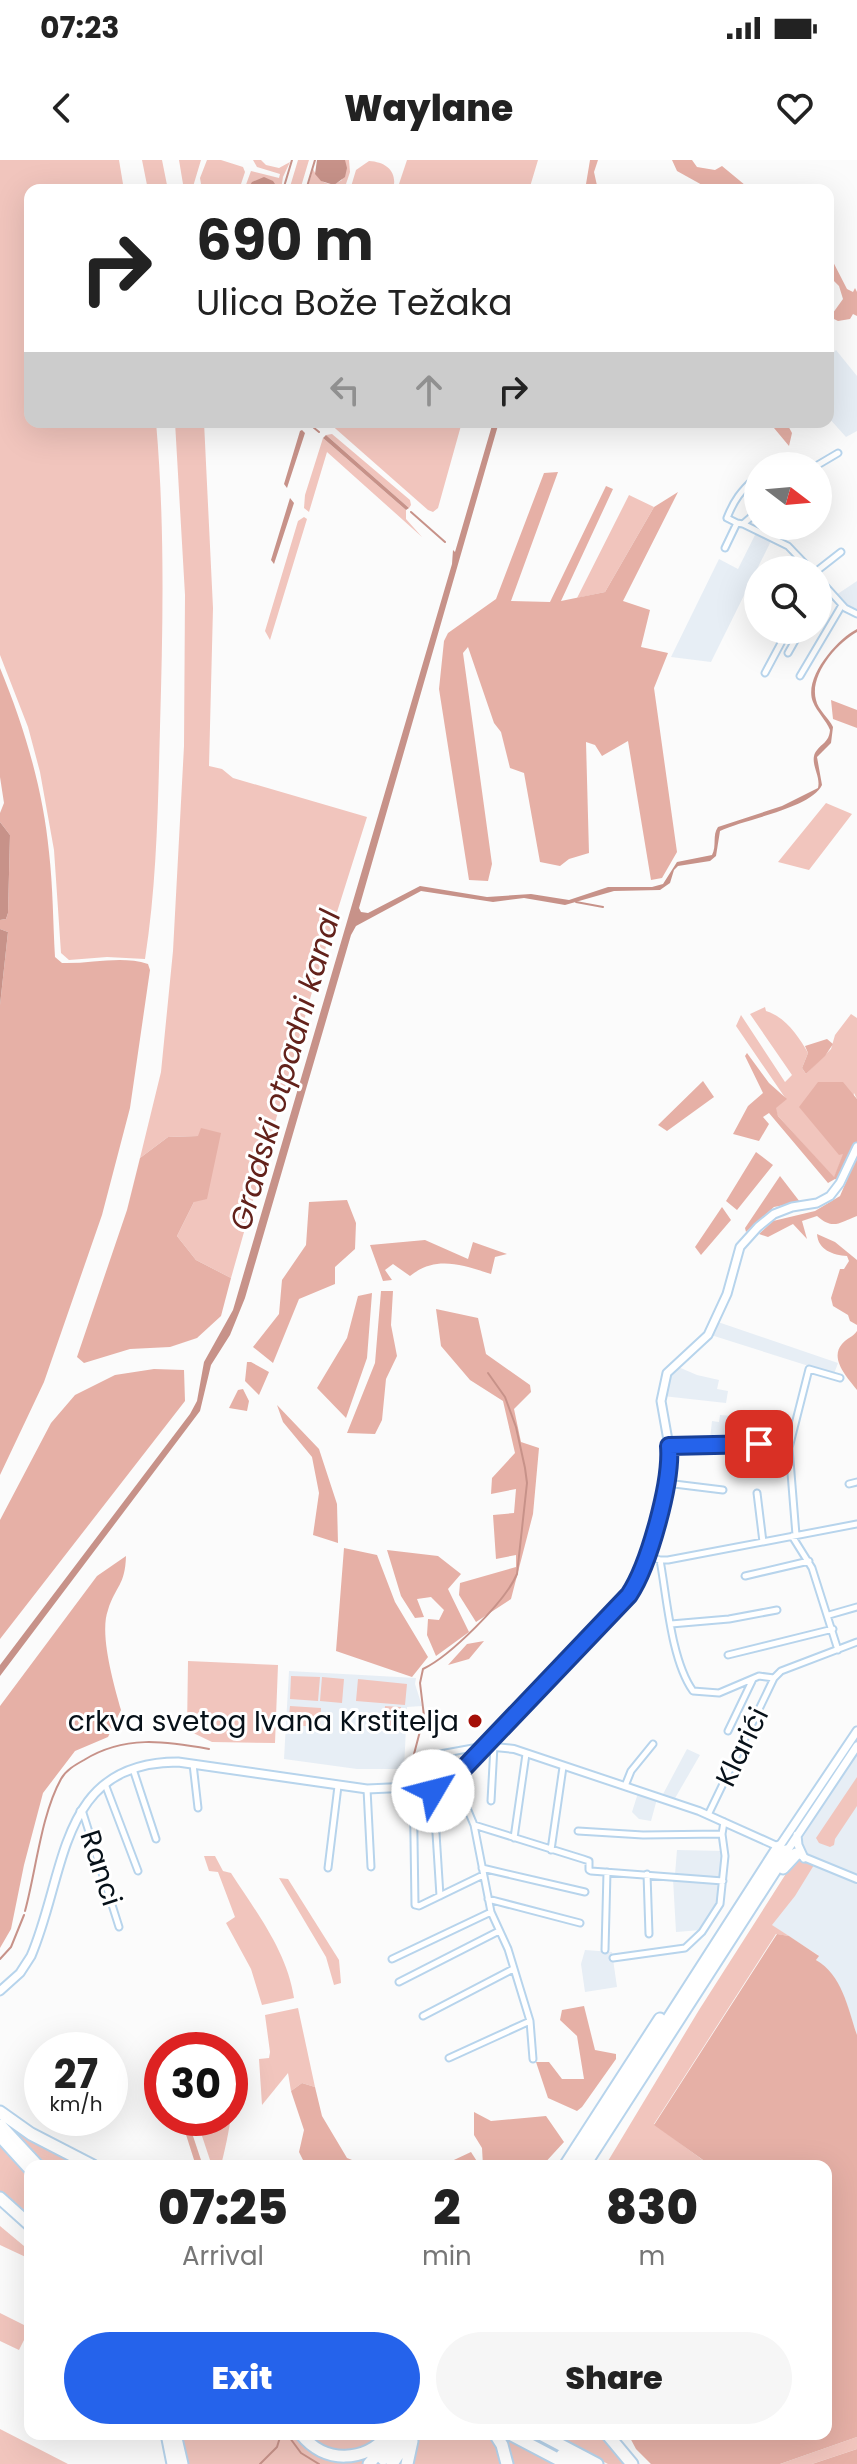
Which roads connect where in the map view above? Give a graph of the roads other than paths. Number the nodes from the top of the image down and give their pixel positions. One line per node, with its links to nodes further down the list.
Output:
1 (838, 453): 2 (street)
2 (832, 457)
3 (744, 489): 5 (street)
4 (744, 521): 5 (street)
5 (740, 524): 6 (street); 8 (street)
6 (744, 526)
7 (777, 540): 10 (street)
8 (725, 548)
9 (841, 552): 11 (street)
10 (798, 556)
11 (832, 559)
12 (832, 594): 13 (street)
13 (842, 605): 14 (street); 19 (street)
14 (857, 614)
15 (781, 644): 18 (street)
16 (793, 644): 17 (street)
17 (788, 653)
18 (765, 673)
19 (800, 676)
20 (857, 1147): 22 (main road)
21 (840, 1378): 23 (street)
22 (669, 1446): 23 (street); 25 (main road)
23 (789, 1448): 30 (street)
24 (857, 1482): 26 (street)
25 (666, 1483): 27 (street); 32 (main road)
26 (849, 1484)
27 (723, 1490)
28 (757, 1493): 31 (street)
29 (857, 1524): 30 (street)
30 (794, 1536): 31 (street); 34 (street)
31 (763, 1542): 33 (street)
32 (647, 1556): 33 (street); 49 (main road)
33 (660, 1560): 39 (street)
34 (809, 1561): 35 (street); 38 (street)
35 (745, 1576)
36 (857, 1607): 38 (street)
37 (777, 1610): 39 (street)
38 (829, 1615): 40 (street)
39 (671, 1624): 44 (street)
40 (833, 1629): 42 (street); 43 (street)
41 (857, 1642): 42 (street)
42 (838, 1650): 45 (street)
43 (728, 1655)
44 (753, 1678): 45 (street); 46 (street)
45 (774, 1678): 66 (street, Klarići)
46 (728, 1731)
47 (857, 1731): 75 (main road)
48 (653, 1744): 60 (street)
49 (485, 1746): 50 (street); 56 (main road); 61 (street)
50 (494, 1746): 52 (street); 63 (street)
51 (857, 1746): 71 (main road)
52 (526, 1754): 54 (street); 72 (street)
53 (193, 1764): 55 (main road); 58 (main road); 64 (street)
54 (563, 1767): 60 (street); 74 (street)
55 (133, 1768): 57 (main road); 73 (street)
56 (454, 1777): 59 (main road); 68 (street)
57 (105, 1783): 65 (main road); 78 (street)
58 (338, 1786): 62 (main road); 77 (street)
59 (433, 1786): 61 (main road); 85 (street)
60 (625, 1786): 66 (street)
61 (413, 1787): 62 (main road); 85 (street)
62 (367, 1789): 76 (street)
63 (491, 1801)
64 (198, 1808)
65 (80, 1810): 89 (street, Ranci); 98 (main road)
66 (708, 1815): 67 (street)
67 (724, 1822): 70 (street); 75 (street)
68 (474, 1825): 72 (street); 79 (street)
69 (578, 1831): 70 (street)
70 (722, 1834): 83 (street)
71 (797, 1835): 75 (main road); 75 (main road)
72 (514, 1838): 74 (street)
73 (156, 1839)
74 (551, 1850): 80 (street)
75 (792, 1852): 82 (street); 93 (highway); 112 (highway)
76 (371, 1867)
77 (328, 1868)
78 (138, 1871)
79 (482, 1871): 84 (street); 85 (street); 86 (street)
80 (607, 1872): 81 (street); 92 (street)
81 (647, 1874): 83 (street); 91 (street)
82 (857, 1879)
83 (723, 1881): 94 (street)
84 (585, 1892)
85 (440, 1896)
86 (487, 1899): 87 (street); 88 (street)
87 (491, 1912): 90 (street); 95 (street)
88 (580, 1923)
89 (119, 1927)
90 (499, 1931): 96 (street); 97 (street)
91 (649, 1934)
92 (605, 1950)
93 (711, 1952): 105 (highway); 111 (highway)
94 (613, 1958)
95 (392, 1959)
96 (513, 1969): 99 (street); 100 (street)
97 (399, 1982)
98 (0, 1991)
99 (423, 2016)
100 (530, 2021): 101 (street); 102 (street)
101 (449, 2058)
102 (533, 2059)
103 (0, 2112): 108 (highway)
104 (0, 2125): 107 (highway)
105 (589, 2128): 109 (highway); 110 (highway)
106 (0, 2136): 113 (highway)
107 (32, 2160)
108 (81, 2160)
109 (560, 2160)
110 (569, 2160)
111 (578, 2160)
112 (590, 2160)
113 (24, 2162)
114 (0, 2198): 115 (highway)
115 (24, 2220)
116 (168, 2440): 129 (highway)
117 (176, 2440): 130 (highway)
118 (307, 2440): 119 (highway)
119 (384, 2440)
120 (387, 2440): 131 (highway)
121 (397, 2440): 132 (highway)
122 (410, 2440): 133 (highway)
123 (413, 2440): 134 (highway)
124 (499, 2440): 135 (highway)
125 (521, 2440): 136 (highway)
126 (534, 2440): 137 (highway)
127 (551, 2440): 138 (highway)
128 (612, 2440): 139 (highway)
129 (173, 2464)
130 (182, 2464)
131 (369, 2464)
132 (379, 2464)
133 (392, 2464)
134 (407, 2464)
135 (507, 2464)
136 (567, 2464)
137 (580, 2464)
138 (597, 2464)
139 (632, 2464)

